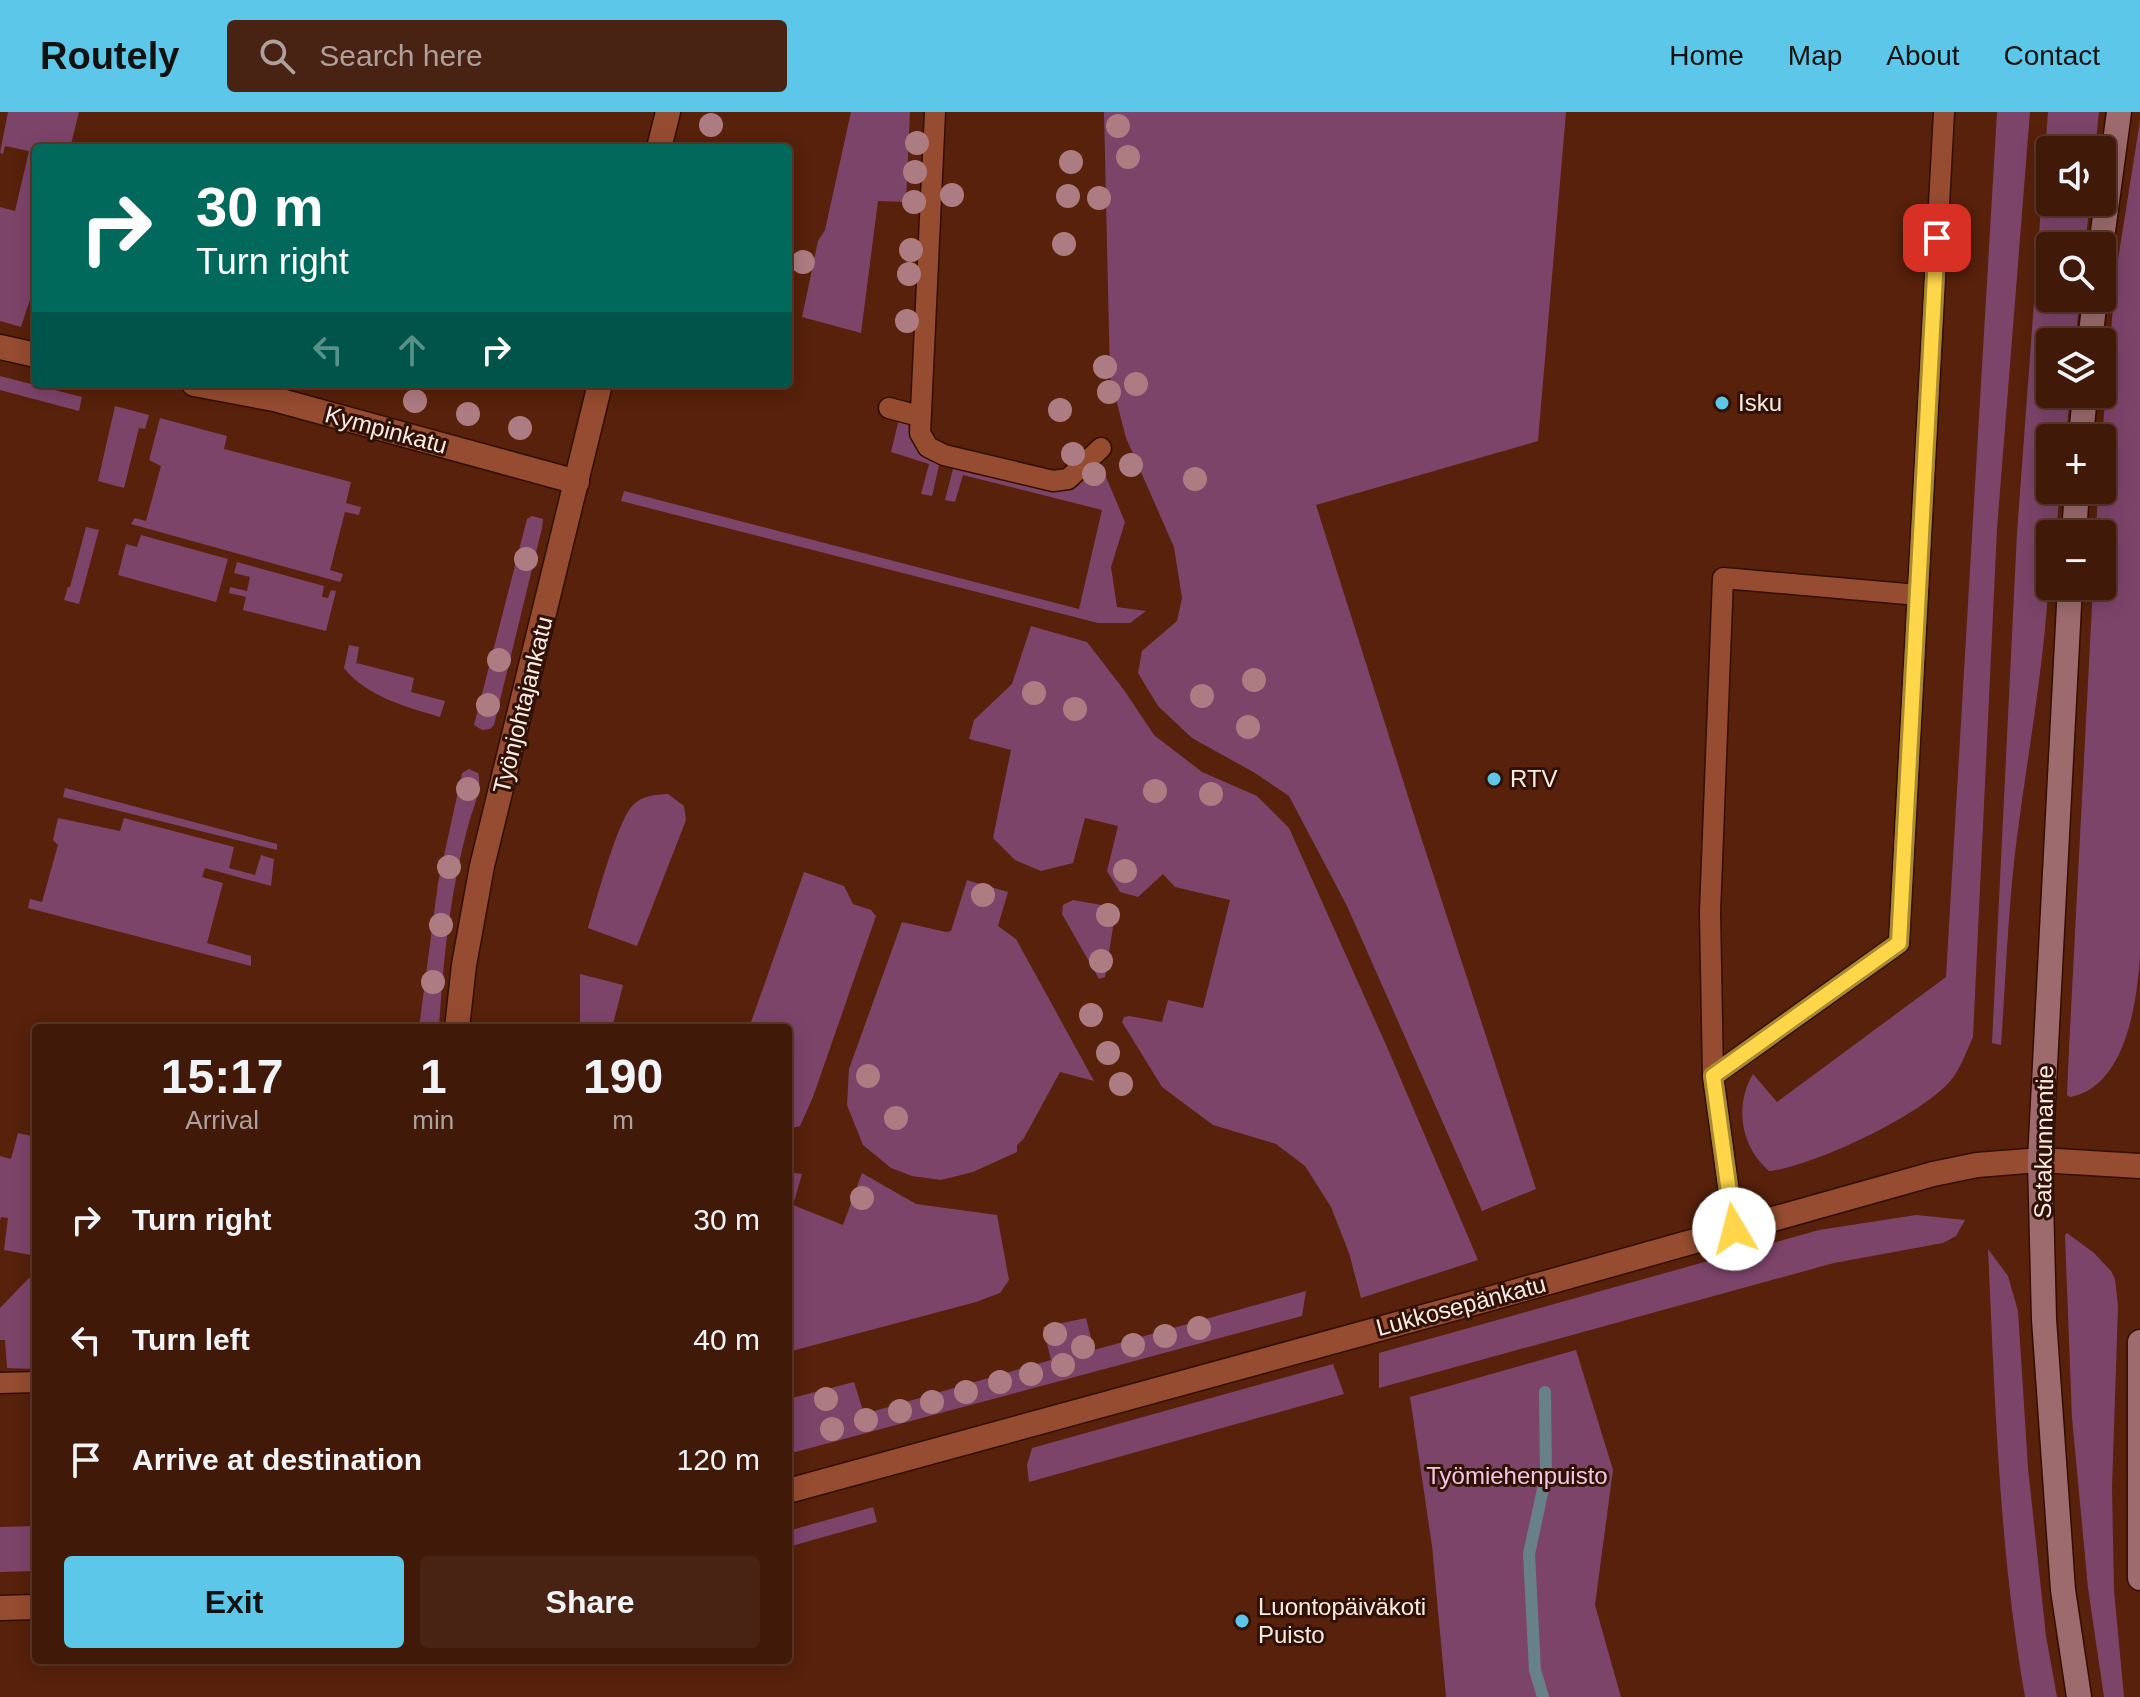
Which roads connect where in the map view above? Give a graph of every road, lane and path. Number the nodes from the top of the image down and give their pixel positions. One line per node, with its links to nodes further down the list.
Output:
1 (668, 112): 5 (street)
2 (935, 112): 12 (lane)
3 (1944, 112): 15 (lane)
4 (2119, 112): 6 (main road)
5 (660, 144)
6 (2103, 232)
7 (0, 347): 8 (street)
8 (32, 354)
9 (215, 388): 14 (street, Kympinkatu)
10 (599, 388): 14 (street, Työnjohtajankatu)
11 (889, 408): 12 (lane)
12 (919, 416): 13 (lane)
13 (1101, 448)
14 (577, 482): 17 (street, Työnjohtajankatu)
15 (1918, 595): 18 (lane); 18 (lane)
16 (2069, 600): 19 (main road, Satakunnantie)
17 (457, 1024)
18 (1713, 1076): 21 (lane)
19 (2040, 1160): 20 (street, Lukkosepänkatu); 21 (street, Lukkosepänkatu); 29 (main road, Satakunnantie)
20 (2140, 1166)
21 (1734, 1229): 25 (street, Lukkosepänkatu)
22 (2140, 1342): 26 (main road)
23 (32, 1382): 24 (lane)
24 (0, 1383)
25 (792, 1490)
26 (2140, 1578)
27 (32, 1607): 28 (street)
28 (0, 1608)
29 (2079, 1697)

